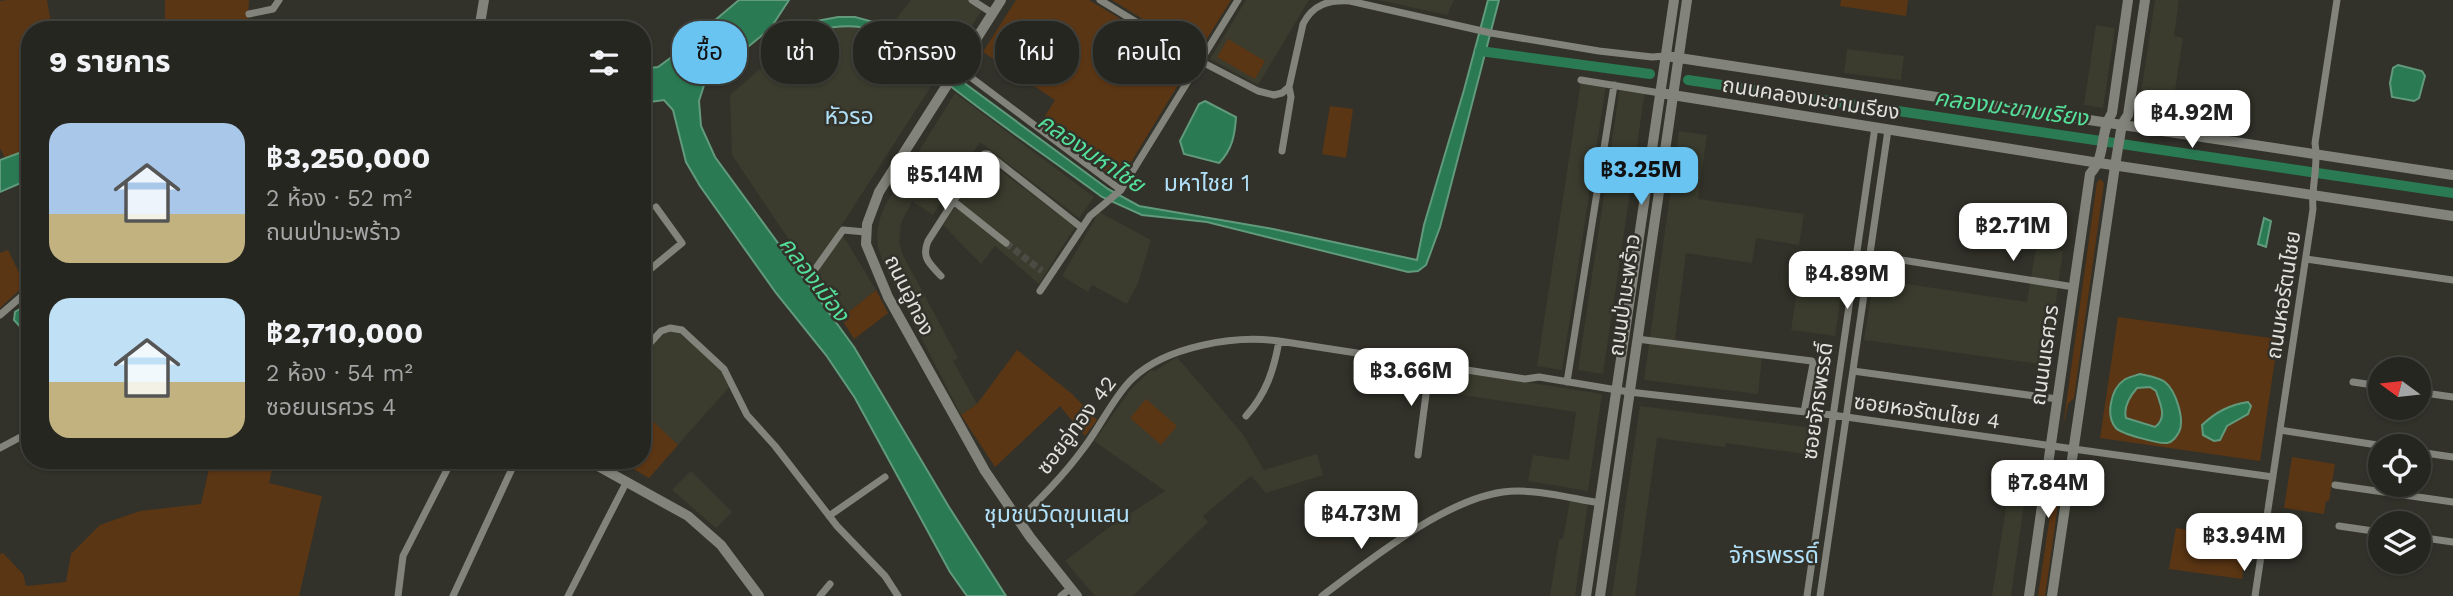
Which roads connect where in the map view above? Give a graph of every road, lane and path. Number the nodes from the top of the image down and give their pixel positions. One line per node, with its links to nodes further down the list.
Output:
1 (279, 0): 13 (street)
2 (484, 0): 14 (street)
3 (972, 0): 12 (street)
4 (1001, 0): 12 (street, ถนนอู่ทอง)
5 (1100, 0): 15 (street)
6 (1238, 0): 17 (street)
7 (1674, 0): 18 (street, ถนนป่ามะพร้าว)
8 (1688, 0): 19 (street, ถนนป่ามะพร้าว)
9 (2129, 0): 30 (street, ถนนนเรศวร)
10 (2145, 0): 31 (street, ถนนนเรศวร)
11 (2337, 0): 35 (street, ถนนหอรัตนไชย)
12 (992, 13): 16 (street, ถนนอู่ทอง)
13 (249, 14)
14 (480, 21)
15 (1134, 21)
16 (981, 30)
17 (1206, 51)
18 (1666, 56): 19 (street, ถนนคลองมะขามเรียง); 26 (street); 27 (street, ถนนป่ามะพร้าว)
19 (1679, 58): 28 (street, ถนนป่ามะพร้าว); 30 (street, ถนนคลองมะขามเรียง)
20 (1206, 64): 26 (street)
21 (1581, 80): 25 (street)
22 (947, 84): 36 (street, ถนนอู่ทอง)
23 (975, 84): 40 (street)
24 (1186, 84): 40 (street)
25 (1614, 85): 27 (street); 69 (street)
26 (1289, 87): 33 (street)
27 (1660, 93): 28 (street, ถนนคลองมะขามเรียง); 72 (street, ถนนป่ามะพร้าว)
28 (1673, 95): 29 (street, ถนนคลองมะขามเรียง); 63 (street, ถนนป่ามะพร้าว)
29 (1875, 127): 32 (street, ถนนคลองมะขามเรียง); 41 (street, ซอยจักรพรรดิ์)
30 (2105, 127): 31 (street, ถนนคลองมะขามเรียง); 34 (street, ถนนนเรศวร)
31 (2121, 129): 35 (street, ถนนคลองมะขามเรียง); 37 (street, ถนนนเรศวร)
32 (1888, 130): 34 (street, ถนนคลองมะขามเรียง); 42 (street, ซอยจักรพรรดิ์)
33 (1282, 151)
34 (2100, 159): 37 (street, ถนนคลองมะขามเรียง); 57 (street, ถนนนเรศวร)
35 (2316, 159): 38 (street, ถนนคลองมะขามเรียง); 39 (street, ถนนหอรัตนไชย)
36 (899, 161): 43 (street); 47 (street, ถนนอู่ทอง)
37 (2116, 161): 39 (street, ถนนคลองมะขามเรียง); 86 (street, ถนนนเรศวร)
38 (2453, 175)
39 (2313, 190): 45 (street, ถนนคลองมะขามเรียง); 50 (street, ถนนหอรัตนไชย)
40 (1119, 191): 46 (street)
41 (1865, 195): 42 (street); 59 (street, ซอยจักรพรรดิ์)
42 (1878, 197): 49 (street, ซอยจักรพรรดิ์)
43 (953, 201): 46 (street); 48 (street); 54 (street)
44 (656, 207): 51 (street)
45 (2453, 216)
46 (1082, 228): 55 (street)
47 (866, 232): 52 (street); 102 (street, ถนนอู่ทอง)
48 (1006, 243)
49 (1870, 255): 57 (street); 60 (street, ซอยจักรพรรดิ์)
50 (2306, 259): 56 (street); 81 (street, ถนนหอรัตนไชย)
51 (651, 268)
52 (816, 268)
53 (1042, 271): 55 (street)
54 (941, 276)
55 (1050, 278): 58 (street)
56 (2453, 280)
57 (2074, 287): 76 (street, ถนนนเรศวร)
58 (1040, 291)
59 (1850, 292): 60 (street); 78 (street, ซอยจักรพรรดิ์)
60 (1864, 294): 67 (street, ซอยจักรพรรดิ์)
61 (21, 297): 62 (street)
62 (0, 316)
63 (1637, 339): 73 (street, ถนนป่ามะพร้าว); 77 (street)
64 (1279, 341): 66 (street, ซอยหอรัตนไชย 4); 68 (street, ซอยหอรัตนไชย 4); 79 (street)
65 (651, 342): 101 (street)
66 (1430, 364): 69 (street, ซอยหอรัตนไชย 4); 88 (street)
67 (1853, 371): 76 (street); 80 (street, ซอยจักรพรรดิ์)
68 (1132, 379): 102 (street, ซอยอู่ทอง 42)
69 (1567, 382): 72 (street, ซอยหอรัตนไชย 4)
70 (2353, 382): 71 (street)
71 (2368, 384)
72 (1616, 390): 73 (street, ซอยหอรัตนไชย 4); 99 (street, ถนนป่ามะพร้าว)
73 (1629, 392): 77 (street, ซอยหอรัตนไชย 4); 118 (street, ถนนป่ามะพร้าว)
74 (2431, 394): 75 (street)
75 (2453, 397)
76 (2057, 399): 84 (street, ถนนนเรศวร)
77 (1804, 412): 78 (street, ซอยหอรัตนไชย 4)
78 (1832, 415): 80 (street, ซอยหอรัตนไชย 4); 97 (street, ซอยจักรพรรดิ์)
79 (1246, 416)
80 (1846, 417): 84 (street, ซอยหอรัตนไชย 4); 100 (street, ซอยจักรพรรดิ์)
81 (2280, 430): 83 (street); 94 (street, ถนนหอรัตนไชย)
82 (21, 437): 85 (street)
83 (2368, 444)
84 (2051, 446): 86 (street, ซอยหอรัตนไชย 4); 121 (street, ถนนนเรศวร)
85 (0, 449)
86 (2074, 449): 94 (street, ซอยหอรัตนไชย 4); 122 (street, ถนนนเรศวร)
87 (2431, 454): 89 (street)
88 (1418, 455)
89 (2453, 457)
90 (447, 469): 109 (street)
91 (512, 469): 110 (street)
92 (604, 469): 95 (street)
93 (885, 477): 101 (street)
94 (2273, 477): 123 (street, ถนนหอรัตนไชย)
95 (627, 481): 111 (street); 112 (street)
96 (2335, 485): 98 (street)
97 (1820, 500): 100 (street); 119 (street, ซอยจักรพรรดิ์)
98 (2453, 502)
99 (1600, 503): 116 (street); 117 (street, ถนนป่ามะพร้าว)
100 (1833, 503): 120 (street, ซอยจักรพรรดิ์)
101 (829, 516): 114 (street)
102 (1018, 521): 108 (street, ถนนอู่ทอง)
103 (2339, 526): 104 (street)
104 (2368, 530)
105 (2431, 539): 106 (street)
106 (2453, 542)
107 (830, 584): 113 (street)
108 (1074, 592): 115 (street)
109 (398, 596)
110 (454, 596)
111 (568, 596)
112 (758, 596)
113 (820, 596)
114 (898, 596)
115 (1061, 596)
116 (1322, 596)
117 (1586, 596)
118 (1600, 596)
119 (1807, 596)
120 (1820, 596)
121 (2029, 596)
122 (2052, 596)
123 (2255, 596)

